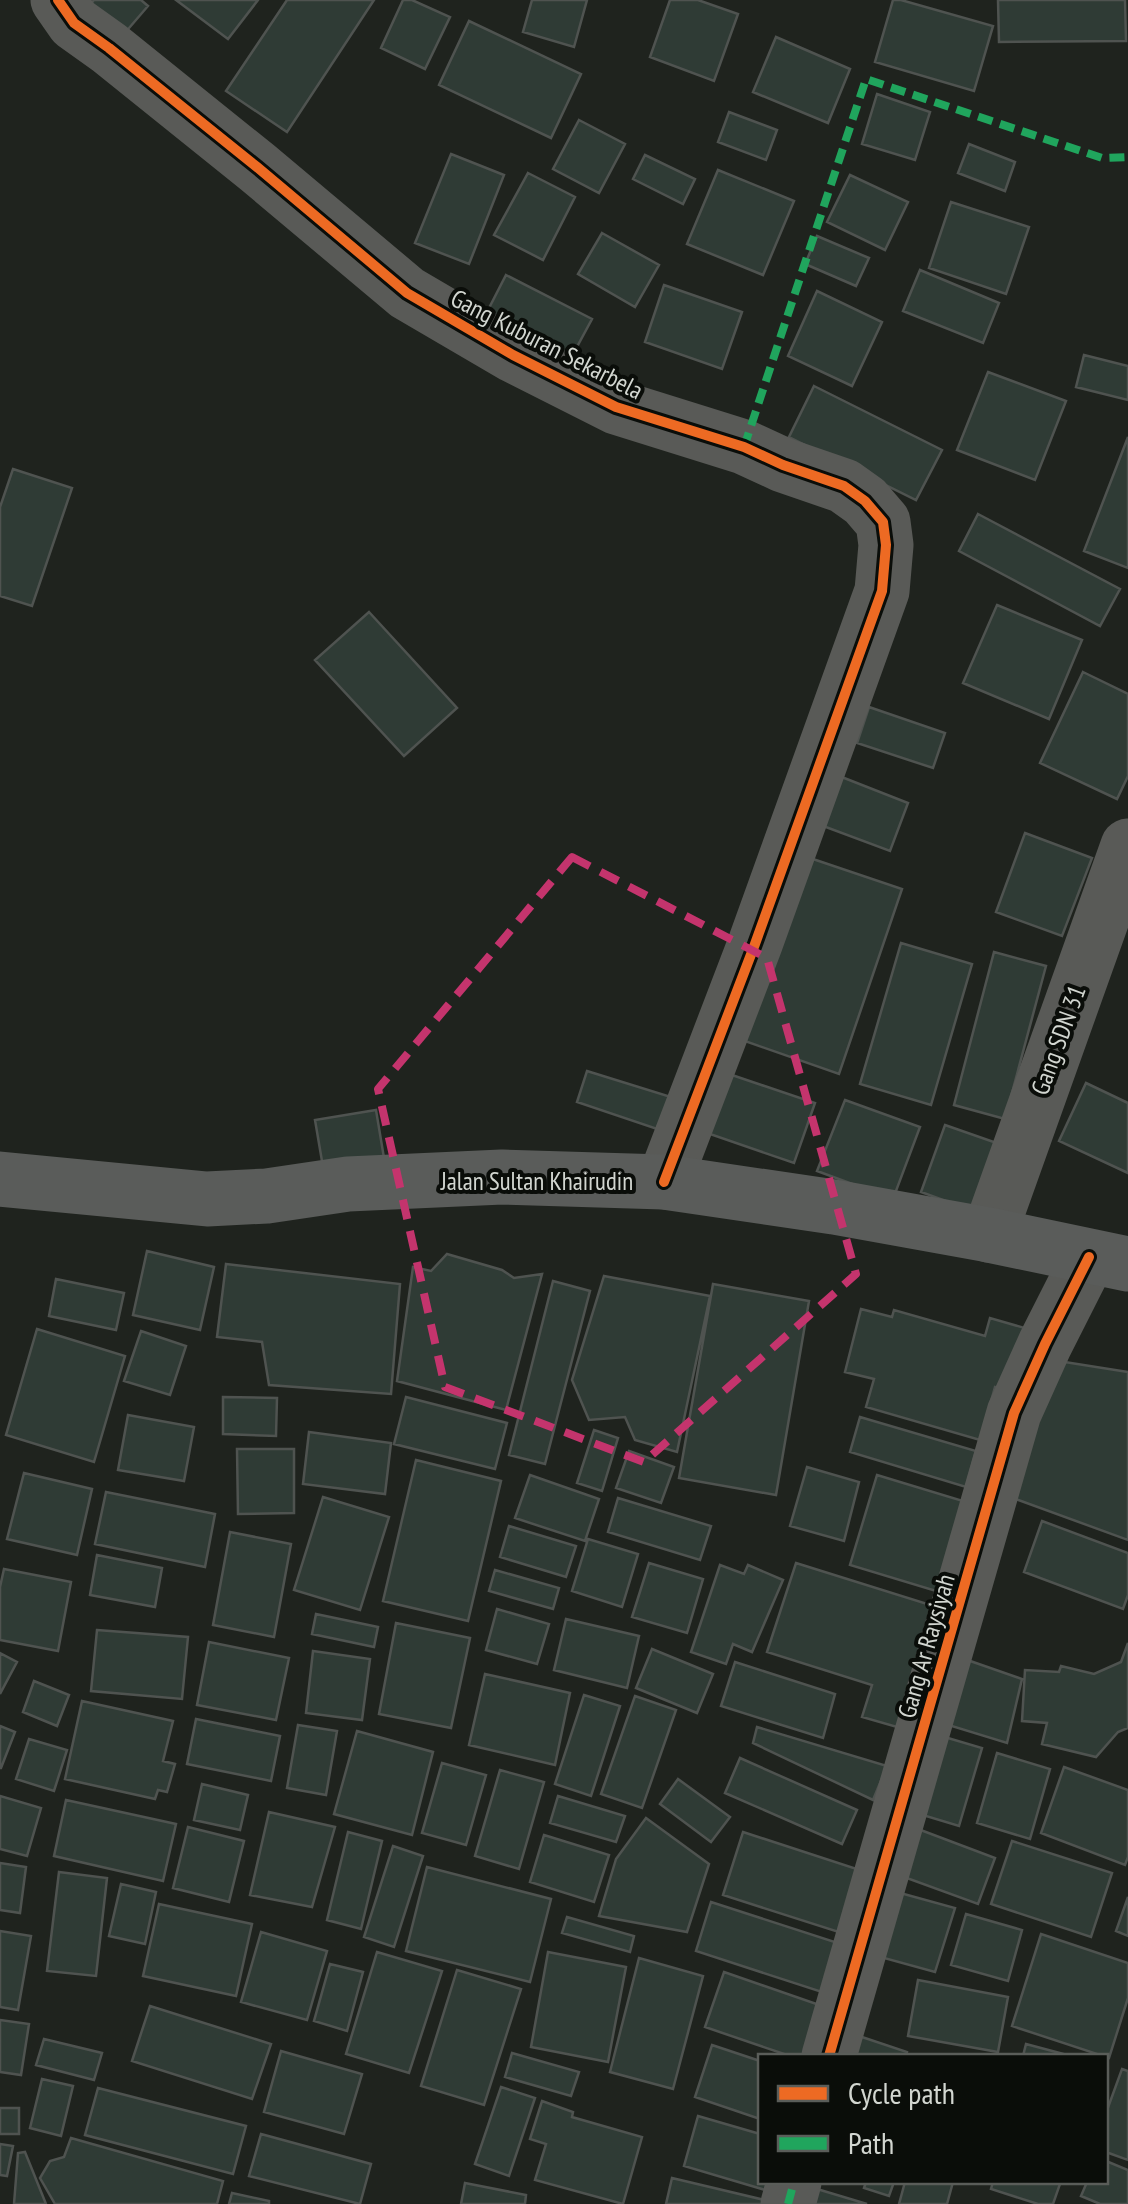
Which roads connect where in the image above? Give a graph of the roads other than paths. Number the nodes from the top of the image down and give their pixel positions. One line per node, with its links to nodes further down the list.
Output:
1 (58, 0): 4 (street, Gang Kuburan Sekarbela)
2 (1128, 846): 5 (street, Gang SDN 31)
3 (0, 1178): 4 (main road, Jalan Sultan Khairudin)
4 (664, 1182): 5 (main road, Jalan Sultan Khairudin)
5 (988, 1235): 6 (main road, Jalan Sultan Khairudin)
6 (1108, 1261): 7 (street, Gang Ar Raysiyah)
7 (831, 2054)

